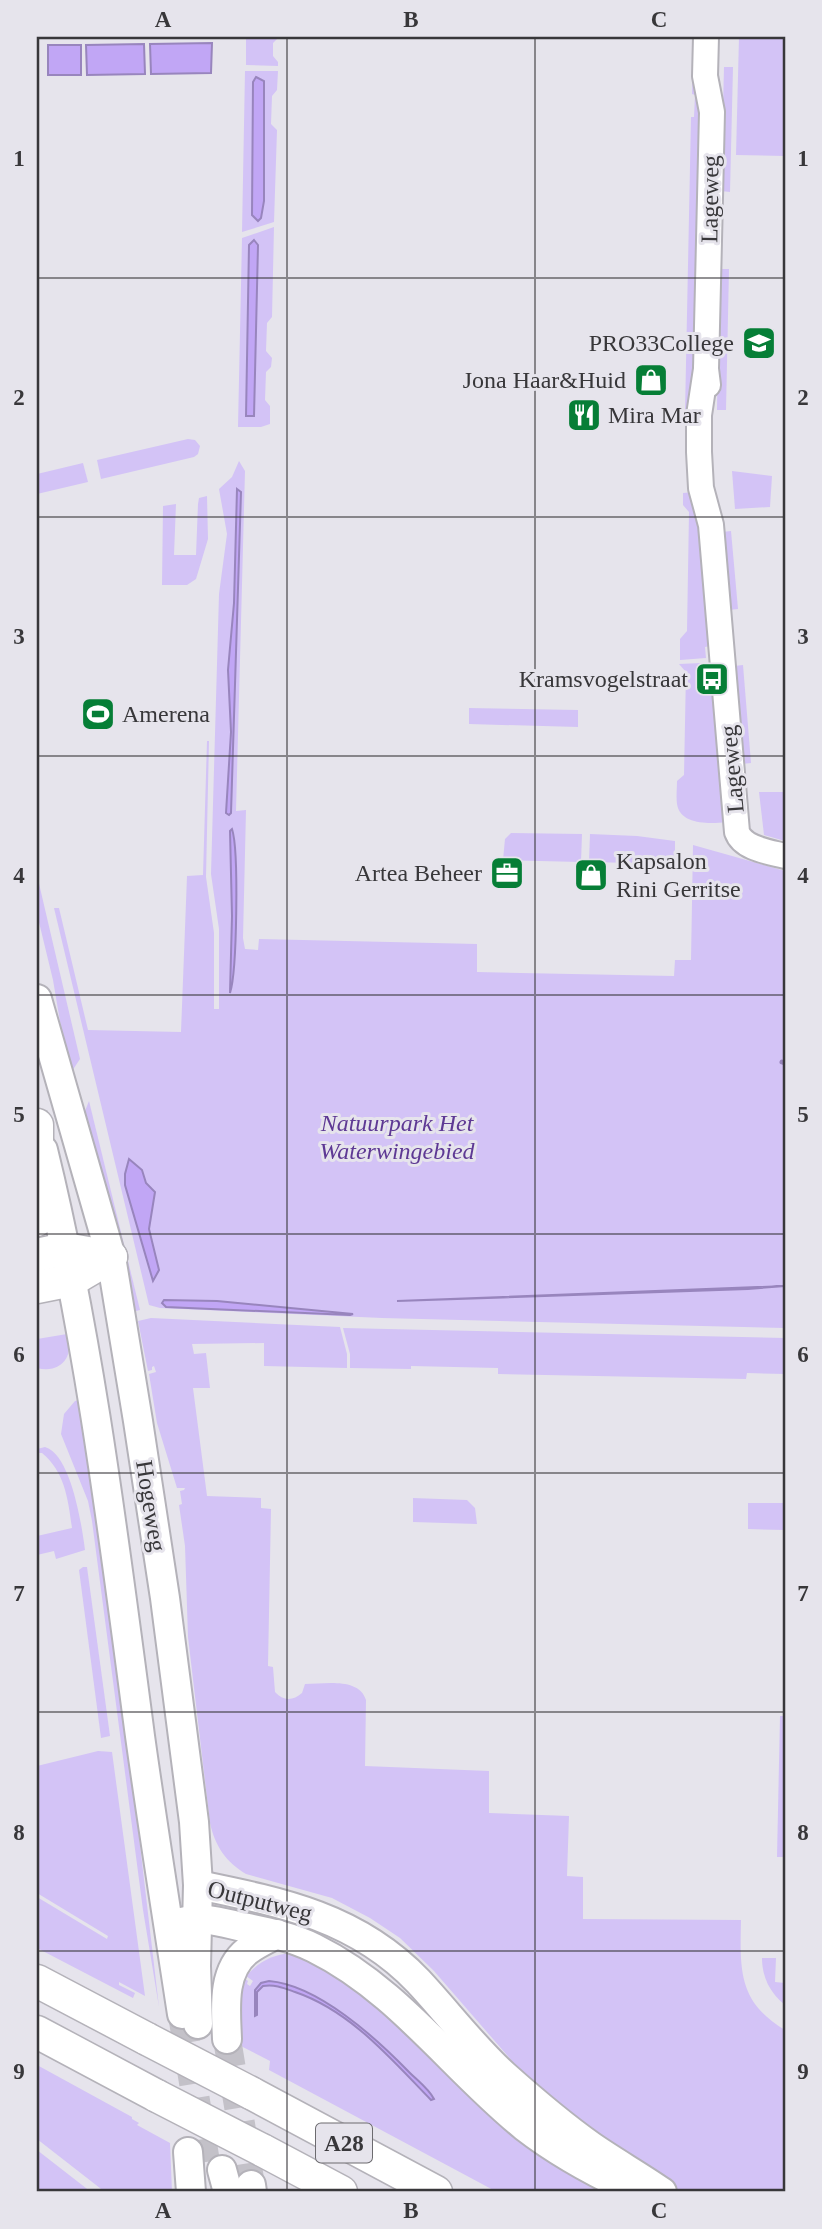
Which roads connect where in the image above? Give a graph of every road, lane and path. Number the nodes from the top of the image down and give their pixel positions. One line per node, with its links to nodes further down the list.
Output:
1 (706, 37): 3 (street, Lageweg)
2 (721, 37): 3 (street, Lageweg)
3 (712, 112): 4 (street, Lageweg)
4 (785, 856)
5 (37, 999): 10 (main road, Hogeweg)
6 (37, 1124): 7 (highway); 11 (main road, Hogeweg)
7 (37, 1180)
8 (37, 1206): 9 (highway)
9 (37, 1220)
10 (111, 1257): 11 (highway); 13 (main road, Hogeweg)
11 (58, 1261): 12 (highway); 15 (main road, Hogeweg)
12 (37, 1287)
13 (198, 1885): 14 (main road, Hogeweg); 15 (main road, Outputweg); 25 (main road, Outputweg)
14 (197, 1918): 15 (main road, Outputweg); 15 (main road, Hogeweg); 16 (main road, Outputweg)
15 (168, 1926)
16 (276, 1934): 19 (main road); 24 (main road, Outputweg)
17 (37, 1980): 23 (highway, A28, bridge)
18 (37, 2032): 22 (highway, A28, bridge)
19 (227, 2039)
20 (222, 2178): 21 (main road)
21 (191, 2192)
22 (341, 2192)
23 (436, 2192)
24 (637, 2192)
25 (662, 2192)

